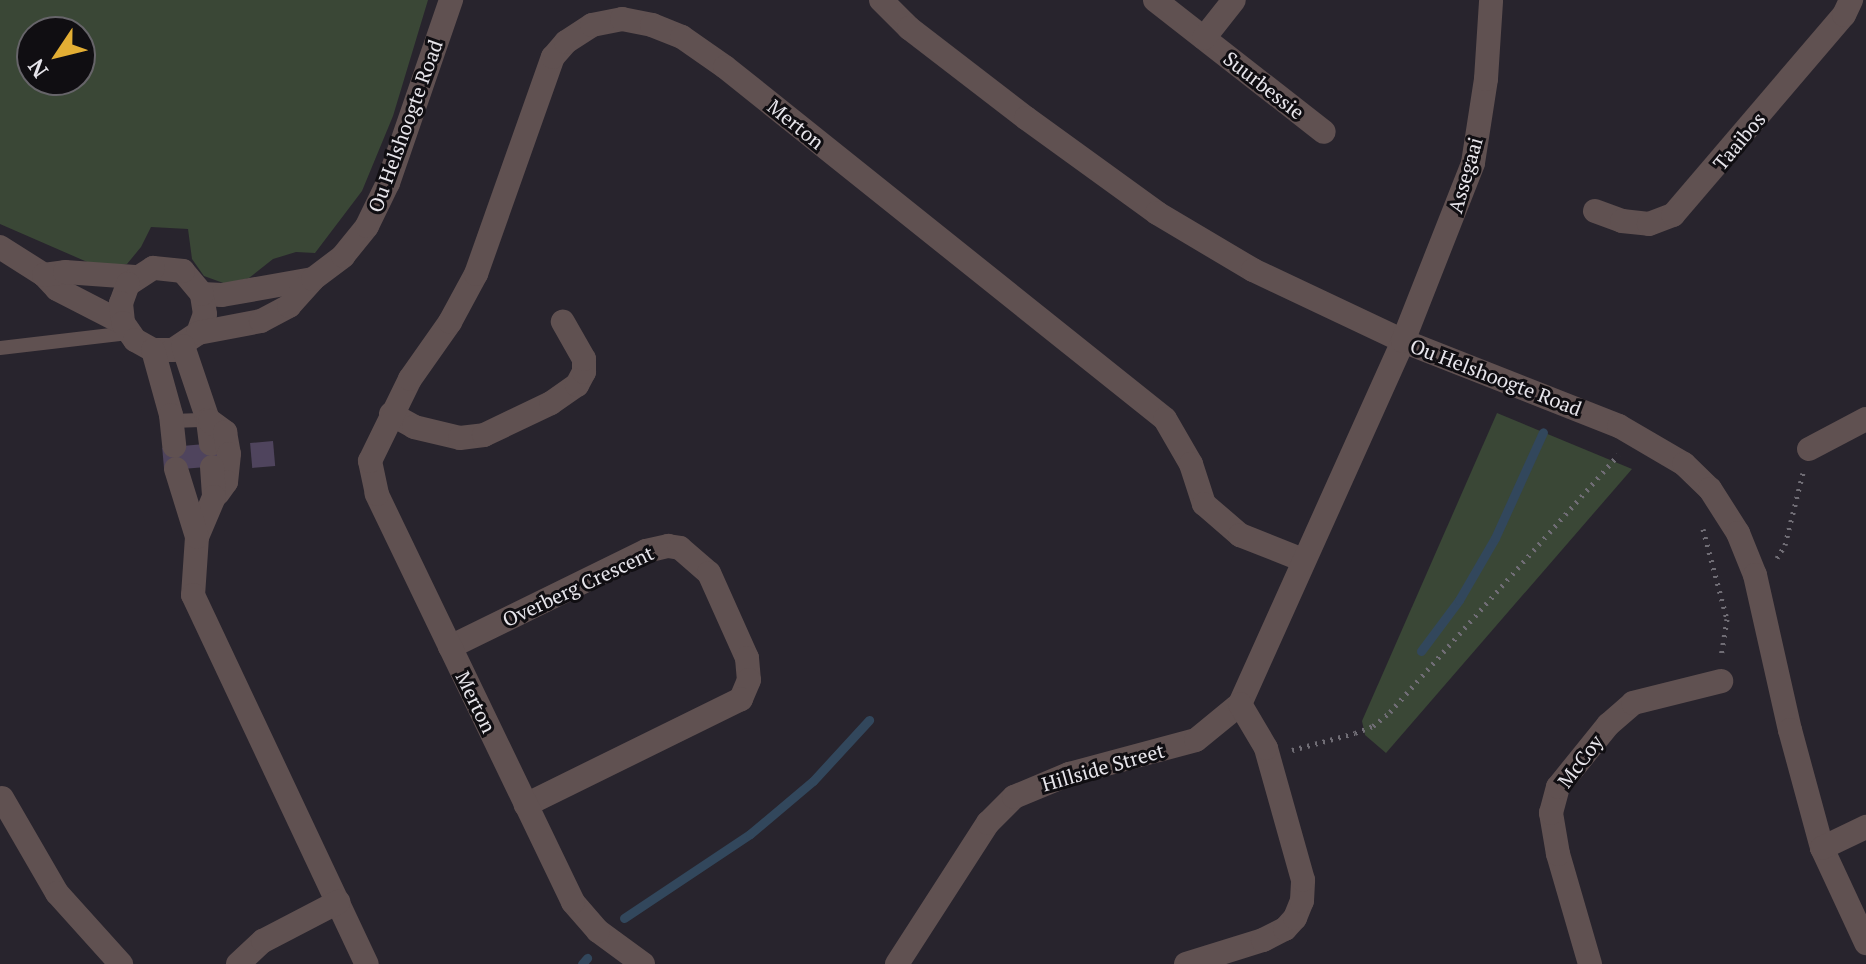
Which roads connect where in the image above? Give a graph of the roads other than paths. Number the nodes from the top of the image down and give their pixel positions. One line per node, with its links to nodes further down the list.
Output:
1 (451, 0): 13 (street, Ou Helshoogte Road)
2 (881, 0): 18 (street, Ou Helshoogte Road)
3 (1155, 0): 7 (street, Suurbessie)
4 (1234, 0): 7 (street, Suurbessie)
5 (1491, 0): 18 (street, Assegaai)
6 (1851, 0): 9 (street, Taaibos)
7 (1204, 38): 8 (street, Suurbessie)
8 (1324, 132)
9 (1595, 211)
10 (0, 247): 11 (street)
11 (44, 275): 12 (street); 16 (street)
12 (135, 277): 14 (street); 16 (street)
13 (313, 279): 14 (street, Ou Helshoogte Road); 17 (street, Ou Helshoogte Road)
14 (202, 294): 17 (street)
15 (563, 322): 21 (street)
16 (126, 328): 19 (lane); 20 (street)
17 (190, 339): 20 (street, Ou Helshoogte Road); 23 (street)
18 (1403, 341): 28 (street, Hillside Street); 35 (street, Ou Helshoogte Road)
19 (0, 348)
20 (153, 350): 24 (street)
21 (391, 414): 28 (street, Merton); 29 (street, Merton)
22 (1866, 419): 25 (street)
23 (210, 443): 24 (lane); 26 (street); 26 (street)
24 (174, 445): 27 (street)
25 (1809, 449)
26 (214, 497): 27 (street)
27 (197, 537): 36 (street)
28 (1303, 560): 31 (street, Hillside Street)
29 (450, 647): 33 (street, Merton); 33 (street, Overberg Crescent)
30 (1721, 681): 44 (street, McCoy)
31 (1240, 704): 42 (street, Hillside Street); 43 (street)
32 (2, 798): 38 (street)
33 (526, 805): 41 (street, Merton)
34 (1866, 827): 35 (street)
35 (1822, 848): 37 (street, Ou Helshoogte Road)
36 (338, 902): 39 (street); 40 (street)
37 (1866, 943)
38 (121, 964)
39 (238, 964)
40 (367, 964)
41 (643, 964)
42 (897, 964)
43 (1186, 964)
44 (1590, 964)

